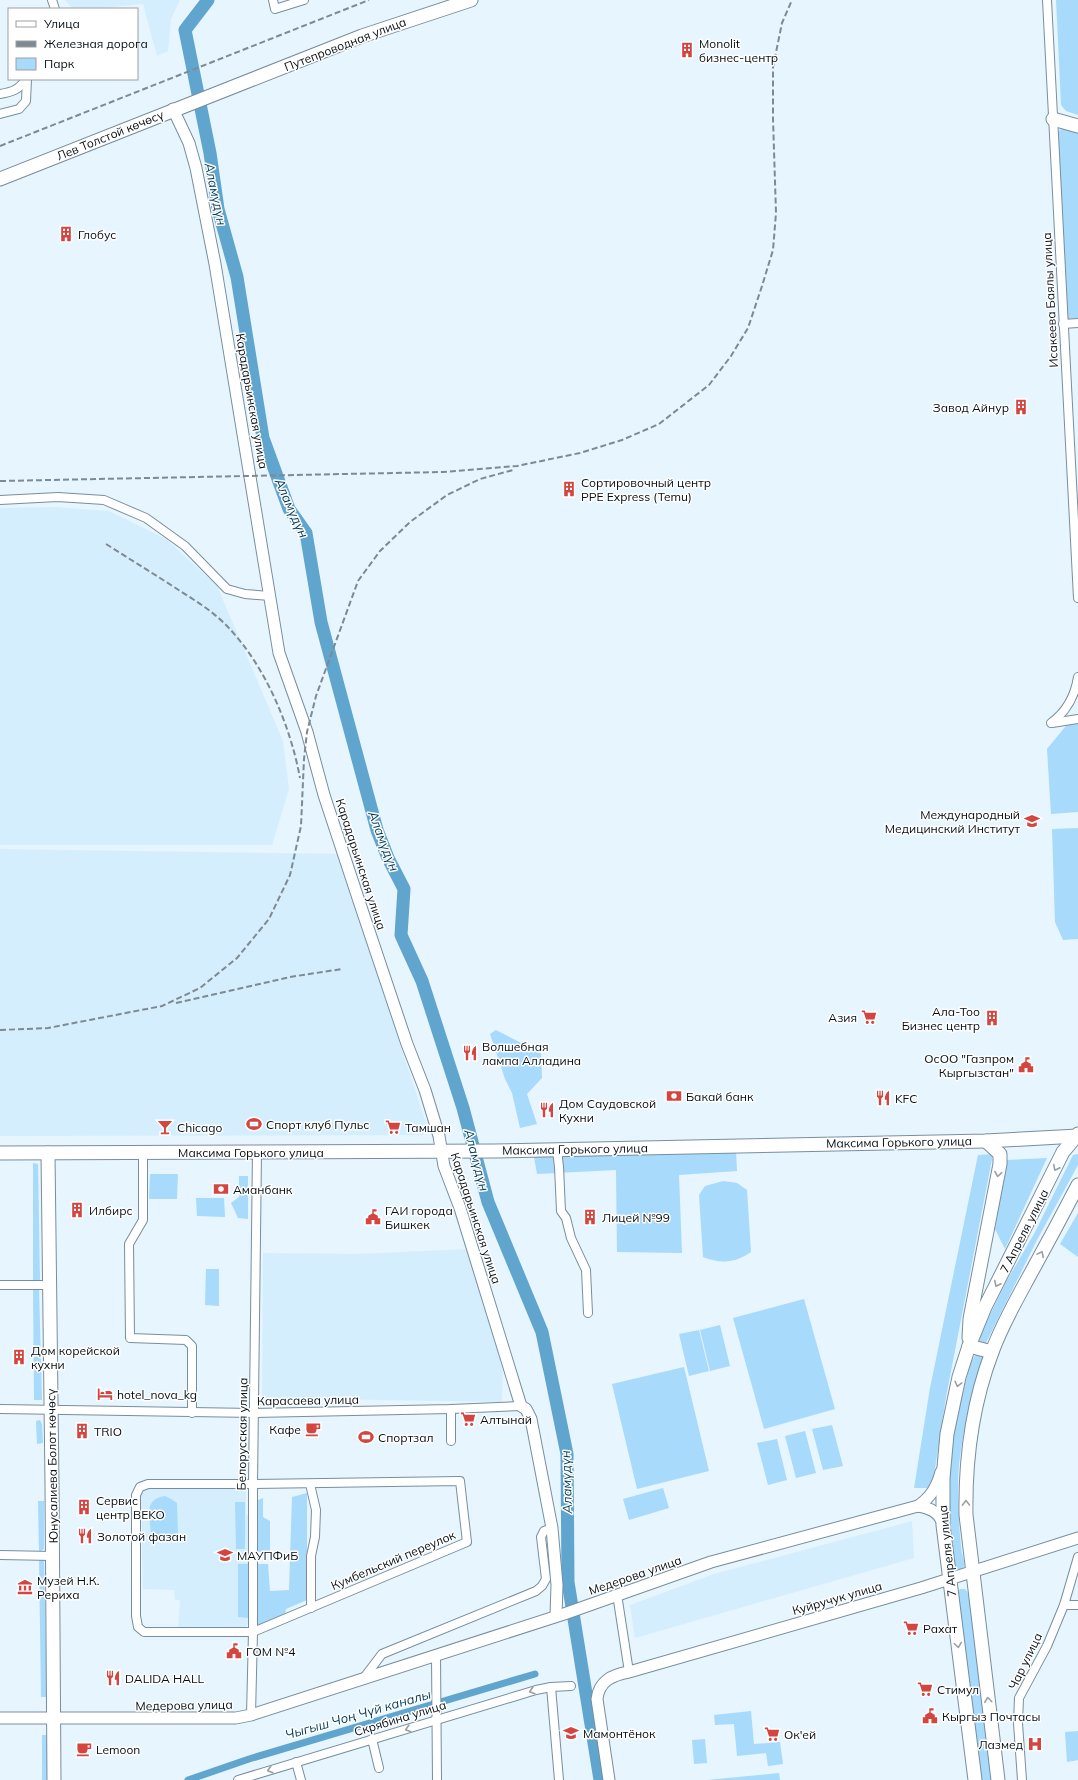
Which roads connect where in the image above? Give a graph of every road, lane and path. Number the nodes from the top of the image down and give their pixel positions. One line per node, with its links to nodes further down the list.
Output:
1 (273, 0): 2 (street)
2 (304, 0)
3 (471, 0): 7 (main road, Путепроводная улица)
4 (1047, 0): 11 (street, Исакеева Баялы улица)
5 (25, 80): 8 (street)
6 (26, 80): 10 (street)
7 (219, 92): 9 (main road, Лев Толстой көчөсү)
8 (0, 94)
9 (178, 108): 13 (main road, Лев Толстой көчөсү); 17 (street, Карадарьинская улица)
10 (0, 114)
11 (1053, 119): 12 (main road); 15 (street, Исакеева Баялы улица)
12 (1076, 124)
13 (0, 179)
14 (1078, 323): 15 (street)
15 (1063, 324): 18 (street, Исакеева Баялы улица)
16 (0, 500): 17 (street)
17 (270, 596): 26 (street, Карадарьинская улица)
18 (1078, 598)
19 (1078, 678): 20 (street)
20 (1078, 719)
21 (1078, 1135): 22 (main road, Максима Горького улица); 33 (main road, 7 Апреля улица, one-way to 33)
22 (986, 1141): 23 (main road, Максима Горького улица); 33 (main road, one-way to 33)
23 (557, 1150): 26 (main road, Максима Горького улица); 32 (street)
24 (143, 1152): 25 (main road, Максима Горького улица); 28 (main road, Максима Горького улица); 39 (street)
25 (257, 1152): 26 (main road, Максима Горького улица); 40 (street, Белорусская улица)
26 (442, 1152): 35 (street, Карадарьинская улица)
27 (0, 1153): 28 (main road, Максима Горького улица)
28 (48, 1153): 31 (main road, Юнусалиева Болот көчөсү)
29 (1078, 1185): 34 (main road, 7 Апреля улица, one-way to 29)
30 (0, 1285): 31 (street)
31 (50, 1285): 38 (main road, Юнусалиева Болот көчөсү)
32 (588, 1313)
33 (969, 1346): 34 (main road); 42 (main road, 7 Апреля улица, one-way to 42)
34 (992, 1352): 52 (main road, 7 Апреля улица, one-way to 34)
35 (521, 1406): 37 (street, Карасаева улица); 47 (street, Карадарьинская улица)
36 (0, 1409): 38 (street, Карасаева улица)
37 (451, 1409): 40 (street, Карасаева улица); 41 (street)
38 (51, 1410): 39 (street, Карасаева улица); 50 (main road, Юнусалиева Болот көчөсү)
39 (192, 1413): 40 (street, Карасаева улица)
40 (254, 1413): 43 (street, Белорусская улица)
41 (452, 1441)
42 (944, 1458): 45 (street, Медерова улица); 46 (main road, 7 Апреля улица)
43 (253, 1484): 44 (street, Кумбельский переулок); 59 (street, Белорусская улица); 59 (street, Кумбельский переулок)
44 (310, 1484): 57 (street); 57 (street, Кумбельский переулок)
45 (918, 1506): 46 (street); 54 (street, Медерова улица)
46 (943, 1524): 53 (main road, 7 Апреля улица)
47 (552, 1528): 58 (street, Карадарьинская улица); 62 (street)
48 (1078, 1538): 52 (street, Куйручук улица)
49 (0, 1555): 50 (street)
50 (53, 1556): 67 (main road, Юнусалиева Болот көчөсү)
51 (1078, 1557): 55 (street, Чар улица)
52 (972, 1572): 53 (street, Куйручук улица); 80 (main road, 7 Апреля улица, one-way to 52)
53 (949, 1579): 61 (street, Куйручук улица); 79 (main road, 7 Апреля улица, one-way to 79)
54 (617, 1594): 58 (street, Медерова улица); 61 (street)
55 (1064, 1605): 56 (street); 81 (street, Чар улица)
56 (1078, 1605)
57 (311, 1608): 59 (street, Кумбельский переулок)
58 (560, 1615): 60 (street, Медерова улица)
59 (253, 1632): 65 (street, Белорусская улица)
60 (436, 1655): 62 (street, Медерова улица); 68 (street)
61 (629, 1672): 78 (street, Куйручук улица)
62 (363, 1679): 65 (street, Медерова улица)
63 (571, 1686): 64 (street, Скрябина улица)
64 (552, 1687): 68 (street, Скрябина улица, one-way to 68); 77 (street)
65 (251, 1715): 67 (street, Медерова улица)
66 (0, 1718): 67 (street, Медерова улица)
67 (54, 1719): 73 (main road, Юнусалиева Болот көчөсү)
68 (437, 1720): 69 (street, Скрябина улица, one-way to 69); 76 (street)
69 (372, 1739): 70 (street, Скрябина улица); 71 (street)
70 (296, 1762): 72 (street, Скрябина улица, one-way to 72); 75 (street)
71 (379, 1768)
72 (252, 1778): 74 (street, Скрябина улица)
73 (54, 1780)
74 (238, 1780)
75 (301, 1780)
76 (437, 1780)
77 (559, 1780)
78 (609, 1780)
79 (975, 1780)
80 (998, 1780)
81 (1022, 1780)

